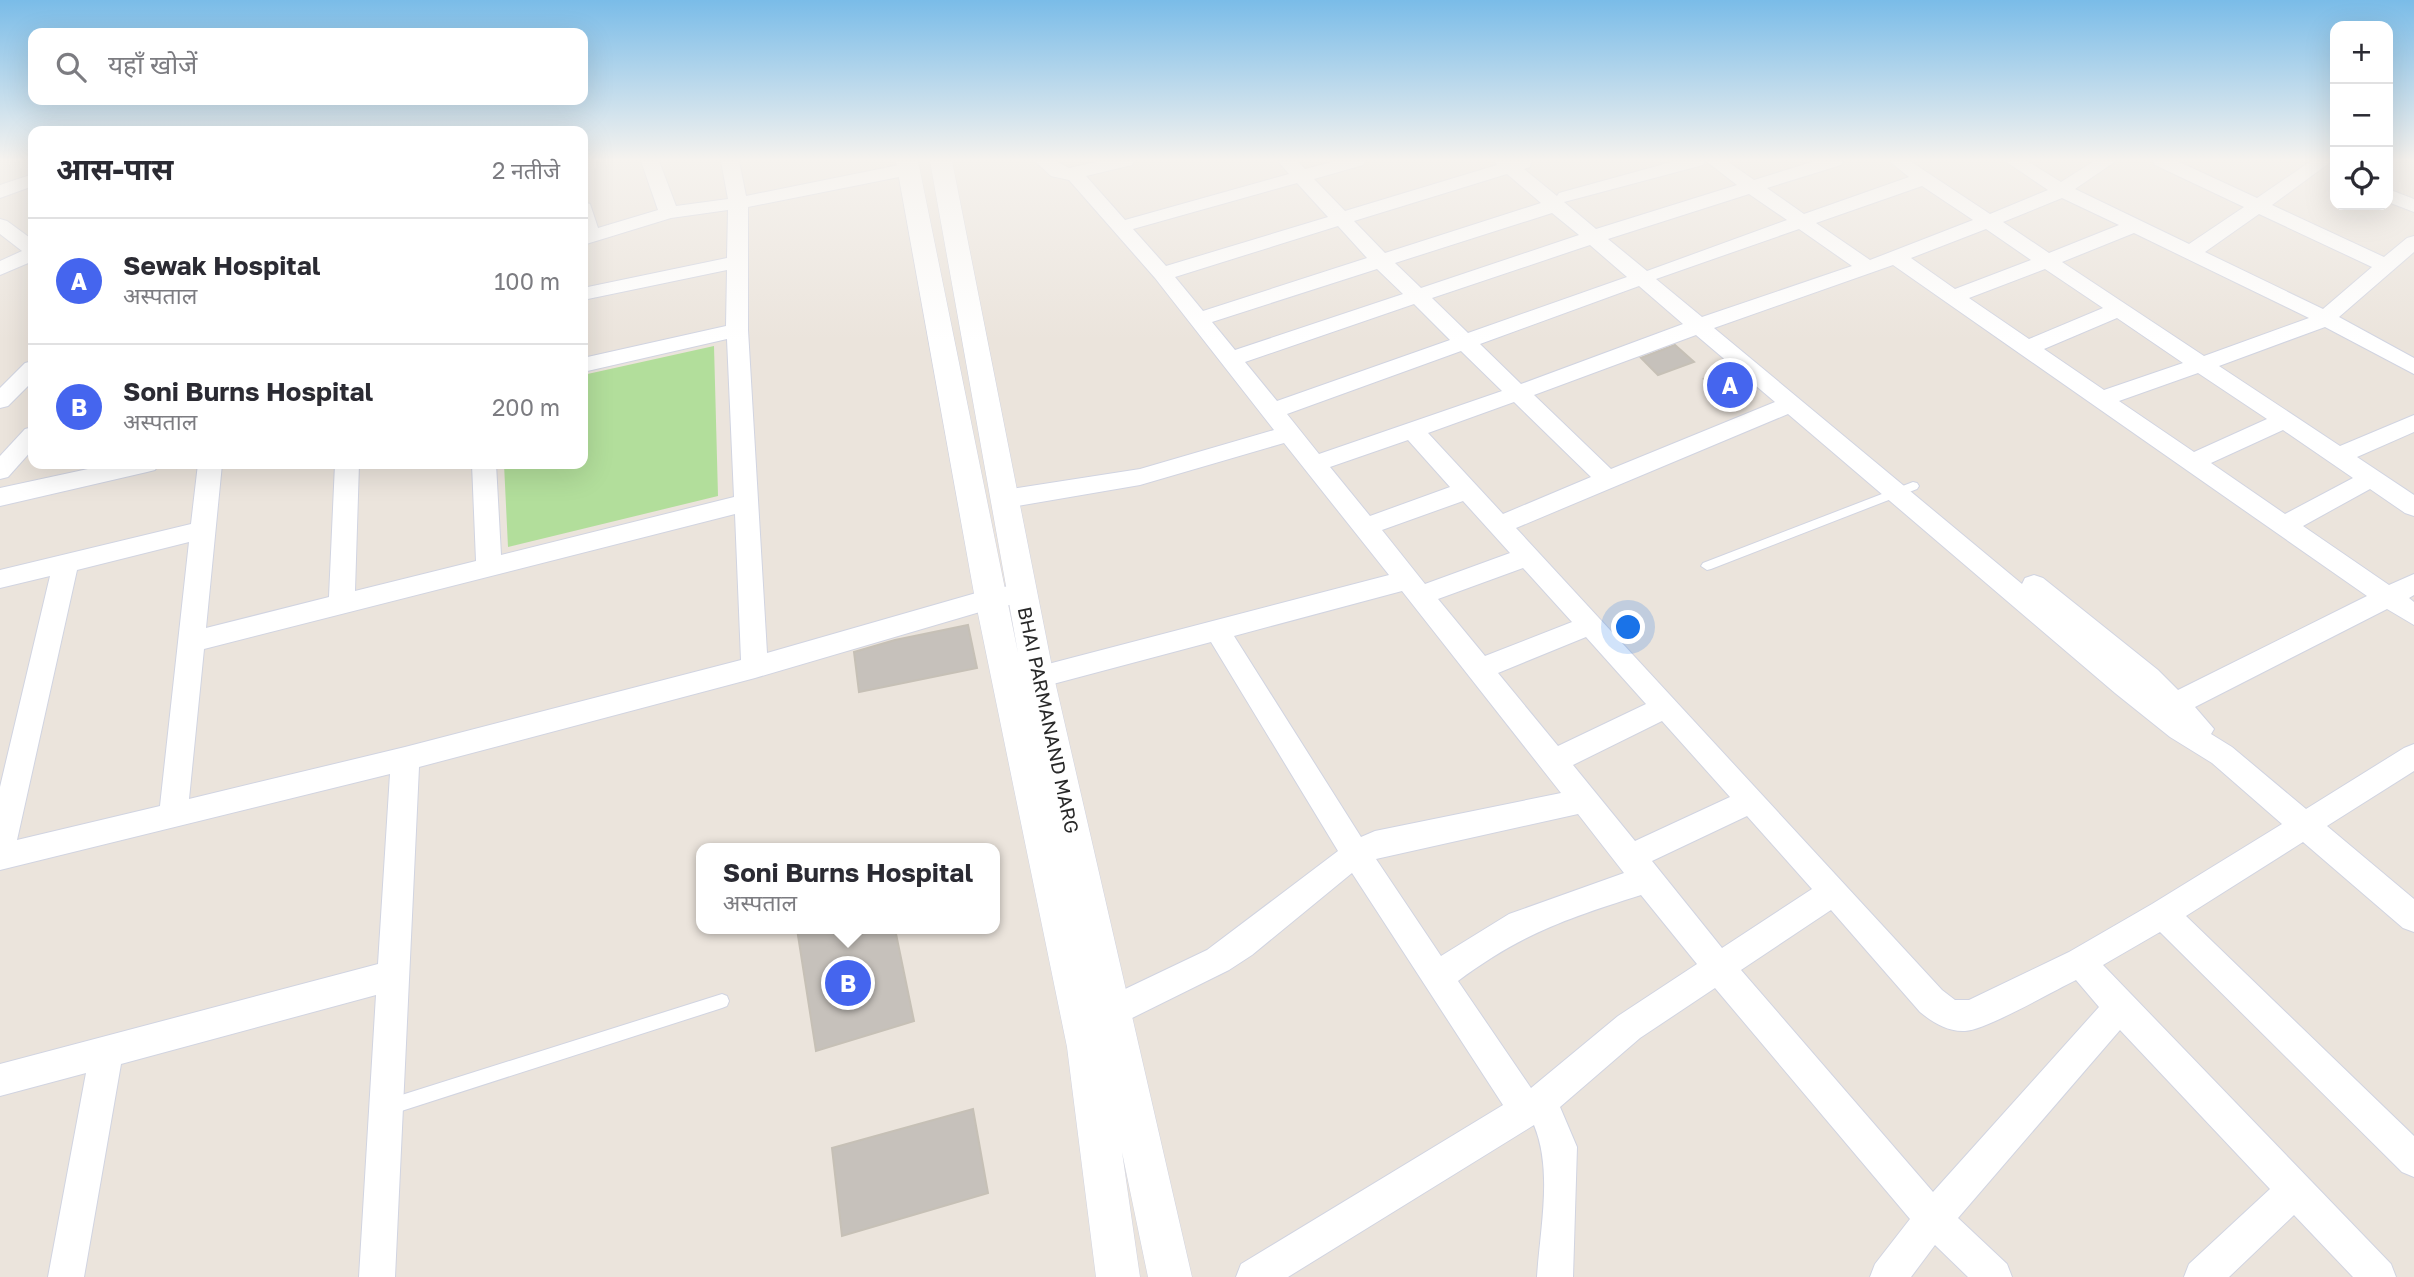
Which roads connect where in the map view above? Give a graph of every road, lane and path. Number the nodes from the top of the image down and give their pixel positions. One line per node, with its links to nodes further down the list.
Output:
1 (1342, 220): 29 (street)
2 (643, 221): 23 (street)
3 (738, 221): 31 (street)
4 (921, 221): 90 (street, BHAI PARMANAND MARG)
5 (952, 221): 76 (street, BHAI PARMANAND MARG)
6 (1114, 221): 21 (street)
7 (1146, 221): 21 (street)
8 (1340, 221): 35 (street)
9 (1502, 221): 29 (street)
10 (1584, 221): 22 (street)
11 (1648, 221): 22 (street)
12 (1805, 221): 18 (street)
13 (1987, 221): 28 (street)
14 (1990, 221): 30 (street)
15 (2124, 221): 20 (street)
16 (2237, 221): 26 (street)
17 (2289, 221): 32 (street)
18 (1802, 222): 33 (street); 36 (street)
19 (0, 225): 25 (street)
20 (2135, 226): 26 (street); 30 (street)
21 (1120, 228): 35 (street)
22 (1601, 235): 36 (street); 38 (street)
23 (588, 237)
24 (2414, 242): 32 (street)
25 (28, 247)
26 (2191, 252): 41 (street)
27 (28, 254): 34 (street)
28 (1895, 257): 33 (street); 39 (street)
29 (1381, 261): 38 (street); 42 (street)
30 (2050, 261): 39 (street); 40 (street)
31 (738, 262): 37 (street); 44 (street)
32 (2384, 265): 41 (street)
33 (1868, 268): 43 (street)
34 (0, 269)
35 (1162, 274): 42 (street)
36 (1649, 276): 43 (street); 45 (street)
37 (588, 293)
38 (1419, 298): 45 (street); 47 (street)
39 (1954, 298): 46 (street)
40 (2120, 309): 46 (street); 49 (street)
41 (2325, 318): 49 (street); 50 (street)
42 (1198, 319): 47 (street)
43 (1706, 323): 53 (street); 56 (street); 61 (street)
44 (737, 330): 48 (street); 77 (street)
45 (1466, 343): 53 (street); 58 (street)
46 (2028, 348): 54 (street)
47 (1230, 359): 58 (street)
48 (588, 364)
49 (2203, 365): 54 (street); 57 (street)
50 (2414, 368)
51 (0, 369): 52 (street)
52 (26, 376): 55 (street)
53 (1518, 393): 59 (street); 72 (street)
54 (2102, 399): 64 (street)
55 (0, 401)
56 (1793, 403): 61 (street); 72 (street)
57 (2286, 420): 63 (street); 64 (street)
58 (1281, 422): 65 (street); 76 (street)
59 (1412, 430): 65 (street); 73 (street)
60 (2409, 431): 63 (street)
61 (1838, 433): 74 (street)
62 (28, 440): 70 (street)
63 (2340, 455): 71 (street)
64 (2193, 462): 80 (street)
65 (1315, 464): 81 (street)
66 (125, 469): 75 (street)
67 (209, 469): 82 (street)
68 (347, 469): 92 (street)
69 (484, 469): 86 (street)
70 (0, 471)
71 (2372, 478): 78 (street); 80 (street)
72 (1608, 480): 79 (street)
73 (1466, 489): 79 (street); 81 (street)
74 (1905, 489): 85 (lane); 101 (street)
75 (0, 497)
76 (1004, 499): 90 (street, BHAI PARMANAND MARG)
77 (747, 502): 86 (street); 97 (street)
78 (2414, 507)
79 (1499, 525): 83 (street)
80 (2284, 525): 91 (street)
81 (1365, 527): 89 (street)
82 (203, 530): 84 (street); 96 (street)
83 (1528, 556): 89 (street); 94 (street)
84 (66, 563): 87 (street); 109 (street)
85 (1707, 566)
86 (489, 567): 92 (street)
87 (0, 579)
88 (2414, 584): 91 (street)
89 (1414, 588): 95 (street); 98 (street)
90 (1007, 597): 97 (street); 99 (street, BHAI PARMANAND MARG); 132 (street, BHAI PARMANAND MARG)
91 (2390, 598): 93 (street); 101 (street)
92 (342, 604): 96 (street)
93 (2414, 615)
94 (1590, 625): 98 (street); 100 (street)
95 (1217, 630): 99 (street); 110 (street)
96 (191, 642): 107 (street)
97 (755, 667): 103 (street)
98 (1479, 670): 104 (street)
99 (1038, 677): 122 (street, BHAI PARMANAND MARG)
100 (1665, 707): 104 (street); 106 (street)
101 (2167, 708): 108 (street)
102 (2414, 756): 108 (street)
103 (405, 760): 107 (street); 118 (street)
104 (1555, 761): 105 (street)
105 (1586, 800): 110 (street); 112 (street)
106 (1751, 800): 112 (street); 113 (street)
107 (173, 816): 111 (street)
108 (2304, 824): 114 (street); 115 (street)
109 (0, 849)
110 (1356, 854): 119 (street); 122 (street)
111 (0, 857)
112 (1639, 868): 117 (street); 119 (street)
113 (1834, 891): 116 (street); 117 (street)
114 (2163, 914): 116 (street); 127 (street)
115 (2414, 918)
116 (2080, 962): 121 (street)
117 (1717, 967): 125 (street); 129 (street)
118 (394, 975): 123 (street); 126 (street)
119 (1438, 977): 125 (street)
120 (722, 1002): 126 (lane)
121 (2120, 1007): 128 (street); 129 (street)
122 (1111, 1012): 133 (street, BHAI PARMANAND MARG)
123 (107, 1051): 124 (street); 130 (street)
124 (0, 1080)
125 (1534, 1106): 134 (street); 135 (street)
126 (385, 1108): 131 (street)
127 (2414, 1160)
128 (2295, 1189): 138 (street); 139 (street)
129 (1933, 1219): 136 (street); 137 (street)
130 (66, 1277)
131 (377, 1277)
132 (1118, 1277)
133 (1170, 1277)
134 (1254, 1277)
135 (1555, 1277)
136 (1888, 1277)
137 (1994, 1277)
138 (2202, 1277)
139 (2378, 1277)

